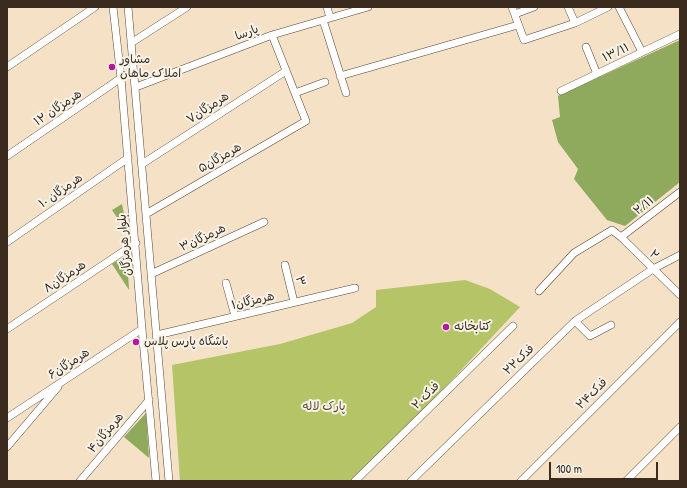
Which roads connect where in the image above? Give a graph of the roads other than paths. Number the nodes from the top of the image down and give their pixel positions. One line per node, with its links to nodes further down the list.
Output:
1 (95, 7): 20 (street)
2 (113, 7): 24 (street, بلوار هرمزگان)
3 (128, 7): 17 (street, بلوار هرمزگان)
4 (186, 7): 17 (street)
5 (327, 7): 12 (street)
6 (368, 7): 12 (street, پارسا)
7 (534, 7): 11 (street)
8 (568, 7): 13 (street)
9 (608, 7): 13 (street)
10 (619, 7): 19 (street)
11 (514, 11): 14 (street)
12 (327, 19): 16 (street, پارسا); 23 (street)
13 (575, 23): 14 (street)
14 (518, 25): 23 (street)
15 (680, 34): 19 (street, ۱۳/۱۱)
16 (272, 35): 21 (street); 26 (street, پارسا)
17 (131, 43): 26 (street, بلوار هرمزگان)
18 (586, 47): 22 (street)
19 (642, 52): 22 (street, ۱۳/۱۱)
20 (7, 67)
21 (286, 71): 28 (street); 32 (street, هرمزگان۷)
22 (597, 74): 27 (street, ۱۳/۱۱)
23 (340, 76): 29 (street)
24 (122, 78): 30 (street, هرمزگان ۱۲); 31 (street, بلوار هرمزگان)
25 (325, 82): 28 (street)
26 (136, 87): 32 (street, بلوار هرمزگان)
27 (561, 91)
28 (295, 93): 34 (street, هرمزگان۵)
29 (346, 93)
30 (7, 156)
31 (128, 158): 37 (street, هرمزگان ۱۰); 38 (street, بلوار هرمزگان)
32 (142, 164): 34 (street, بلوار هرمزگان)
33 (680, 192): 36 (street, ۲/۱۱)
34 (146, 214): 42 (street, بلوار هرمزگان)
35 (264, 222): 42 (street, هرمزگان۳)
36 (621, 237): 41 (street, ۲); 46 (street, ۲)
37 (7, 242)
38 (136, 243): 54 (street, هرمزگان۸); 55 (street, بلوار هرمزگان)
39 (680, 255): 41 (street, فدک۲۲)
40 (285, 265): 48 (street, ۳)
41 (653, 269): 45 (street, ۲); 50 (street, فدک۲۲)
42 (151, 274): 56 (street, بلوار هرمزگان)
43 (226, 283): 49 (street)
44 (355, 288): 48 (street, هرمزگان۱)
45 (677, 288): 47 (street, ۲)
46 (539, 291)
47 (680, 295)
48 (294, 302): 49 (street, هرمزگان۱)
49 (235, 316): 56 (street, هرمزگان۱)
50 (575, 321): 52 (street); 66 (street, فدک۲۲)
51 (680, 322): 67 (street, فدک۲۴)
52 (611, 325)
53 (513, 326): 65 (street, فدک۲۰)
54 (7, 329)
55 (142, 329): 57 (street, هرمزگان۶); 58 (street, بلوار هرمزگان)
56 (157, 335): 64 (street, بلوار هرمزگان)
57 (63, 381): 59 (street, هرمزگان۶); 61 (street)
58 (149, 400): 62 (street, هرمزگان۴); 63 (street, بلوار هرمزگان)
59 (7, 418)
60 (680, 427): 68 (street)
61 (7, 447)
62 (80, 481)
63 (156, 481)
64 (170, 481)
65 (355, 481)
66 (411, 481)
67 (520, 481)
68 (626, 481)

